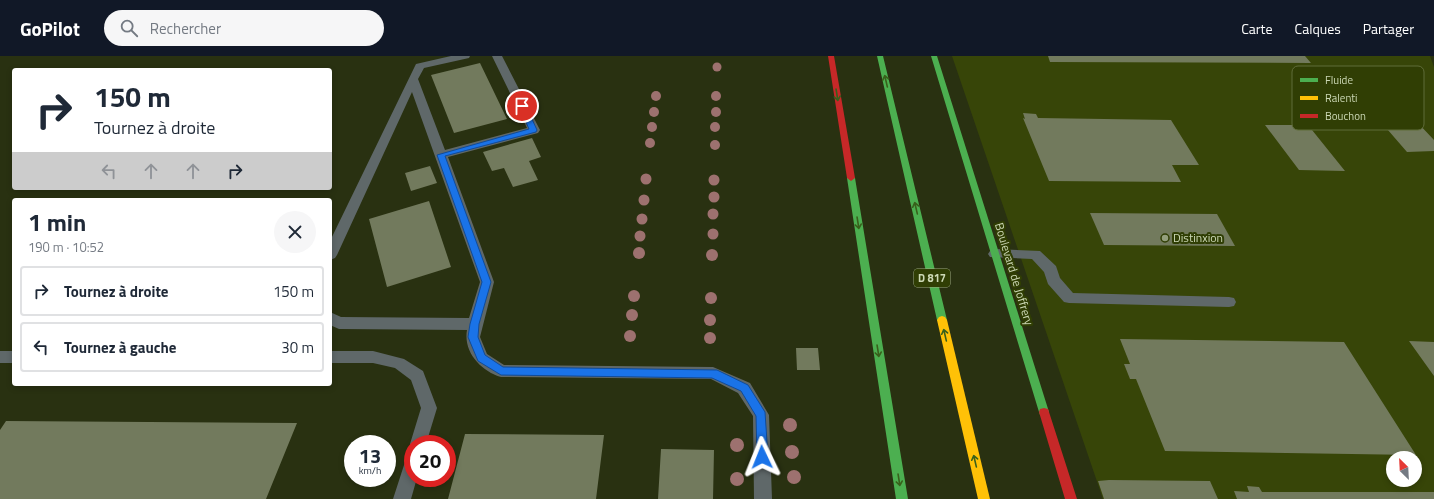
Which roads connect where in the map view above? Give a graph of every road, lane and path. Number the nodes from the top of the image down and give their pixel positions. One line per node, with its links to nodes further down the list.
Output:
1 (424, 56): 7 (lane)
2 (466, 56): 7 (lane)
3 (497, 56): 9 (lane)
4 (831, 56): 22 (main road, one-way to 22)
5 (880, 56): 23 (main road, D 817, one-way to 5)
6 (934, 56): 11 (main road, Boulevard de Joffrery)
7 (420, 66): 8 (lane)
8 (413, 79): 9 (lane); 10 (lane)
9 (441, 155): 14 (lane)
10 (332, 250)
11 (995, 254): 12 (lane); 24 (main road, Boulevard de Joffrery)
12 (1229, 302)
13 (332, 319): 14 (lane)
14 (475, 324): 21 (lane)
15 (0, 357): 16 (lane)
16 (12, 357)
17 (332, 358): 18 (lane)
18 (421, 435)
19 (406, 487): 20 (lane)
20 (402, 499)
21 (763, 499)
22 (902, 499)
23 (984, 499)
24 (1071, 499)

